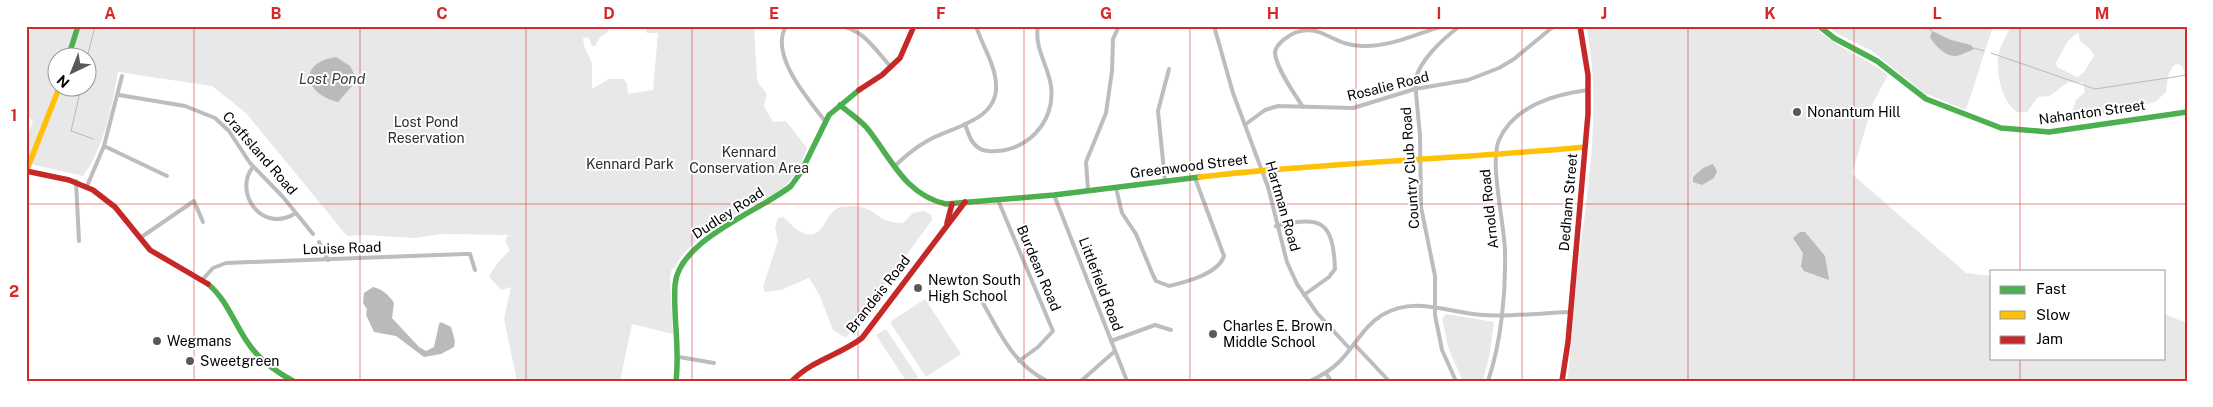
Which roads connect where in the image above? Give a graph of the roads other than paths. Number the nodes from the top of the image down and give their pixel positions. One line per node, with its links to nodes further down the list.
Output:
1 (78, 26): 18 (street)
2 (786, 26): 29 (street)
3 (842, 26): 19 (street)
4 (914, 26): 19 (street, Dudley Road)
5 (976, 26): 30 (street)
6 (1038, 26): 30 (street)
7 (1119, 26): 46 (street)
8 (1214, 26): 31 (street, Hartman Road)
9 (1319, 26): 16 (street)
10 (1443, 26): 15 (street)
11 (1460, 26): 17 (street, Country Club Road)
12 (1554, 26): 22 (street, Rosalie Road)
13 (1580, 26): 23 (street, Dedham Street)
14 (1820, 26): 28 (street, Nahanton Street)
15 (1434, 29): 16 (street); 17 (street)
16 (1319, 32): 27 (street)
17 (1447, 36): 22 (street, Country Club Road)
18 (71, 48)
19 (891, 67): 26 (street, Dudley Road)
20 (1169, 69): 43 (street)
21 (122, 76): 24 (street)
22 (1415, 89): 27 (street, Rosalie Road); 35 (street, Country Club Road)
23 (1588, 90): 33 (street, Dedham Street); 34 (street, Arnold Road)
24 (119, 95): 32 (street); 36 (street, Craftsland Road)
25 (55, 98): 39 (street)
26 (840, 105): 29 (street, Dudley Road); 37 (street, Greenwood Street)
27 (1303, 107): 31 (street, Rosalie Road)
28 (2187, 112)
29 (825, 121): 72 (street, Dudley Road)
30 (965, 124): 37 (street)
31 (1246, 124): 38 (street, Hartman Road)
32 (104, 146): 40 (street); 44 (street)
33 (1585, 147): 34 (street, Greenwood Street); 65 (street, Dedham Street)
34 (1495, 154): 35 (street, Greenwood Street); 66 (street, Arnold Road)
35 (1420, 160): 38 (street, Greenwood Street); 64 (street, Country Club Road)
36 (253, 167): 51 (street, Craftsland Road); 51 (street)
37 (894, 167): 50 (street, Greenwood Street)
38 (1262, 170): 41 (street, Greenwood Street); 54 (street, Hartman Road)
39 (26, 171): 42 (street)
40 (167, 176)
41 (1195, 178): 43 (street, Greenwood Street); 45 (street)
42 (76, 181): 44 (street); 57 (street)
43 (1165, 181): 45 (street, Greenwood Street)
44 (87, 186): 56 (street)
45 (1116, 188): 46 (street, Greenwood Street)
46 (1088, 190): 47 (street, Greenwood Street)
47 (1054, 195): 48 (street, Greenwood Street); 68 (street, Littlefield Road)
48 (998, 200): 49 (street, Greenwood Street); 73 (street, Burdean Road)
49 (965, 202): 50 (street, Greenwood Street); 53 (street, Brandeis Road)
50 (952, 204): 53 (street, Brandeis Road)
51 (296, 213): 55 (street, Craftsland Road)
52 (203, 222): 56 (street)
53 (947, 224): 78 (street, Brandeis Road)
54 (1276, 226): 63 (street, Hartman Road); 63 (street)
55 (313, 234)
56 (141, 239): 61 (street)
57 (79, 242)
58 (319, 242): 59 (street)
59 (328, 260): 60 (street, Louise Road); 61 (street, Louise Road)
60 (475, 270)
61 (203, 279): 76 (street)
62 (973, 293): 73 (street)
63 (1304, 295): 70 (street, Hartman Road)
64 (1434, 306): 66 (street); 69 (street); 85 (street, Country Club Road)
65 (1570, 312): 66 (street); 87 (street, Dedham Street)
66 (1500, 316): 86 (street, Arnold Road)
67 (1171, 330): 68 (street)
68 (1111, 341): 71 (street, Littlefield Road)
69 (1354, 344): 70 (street); 84 (street)
70 (1350, 349): 75 (street)
71 (1115, 351): 80 (street); 81 (street, Littlefield Road)
72 (679, 357): 74 (street); 77 (street, Dudley Road)
73 (1019, 361): 79 (street)
74 (714, 363)
75 (1326, 372): 82 (street); 83 (street)
76 (293, 381)
77 (676, 381)
78 (792, 381)
79 (1047, 381)
80 (1081, 381)
81 (1127, 381)
82 (1310, 381)
83 (1331, 381)
84 (1389, 381)
85 (1456, 381)
86 (1488, 381)
87 (1562, 381)

